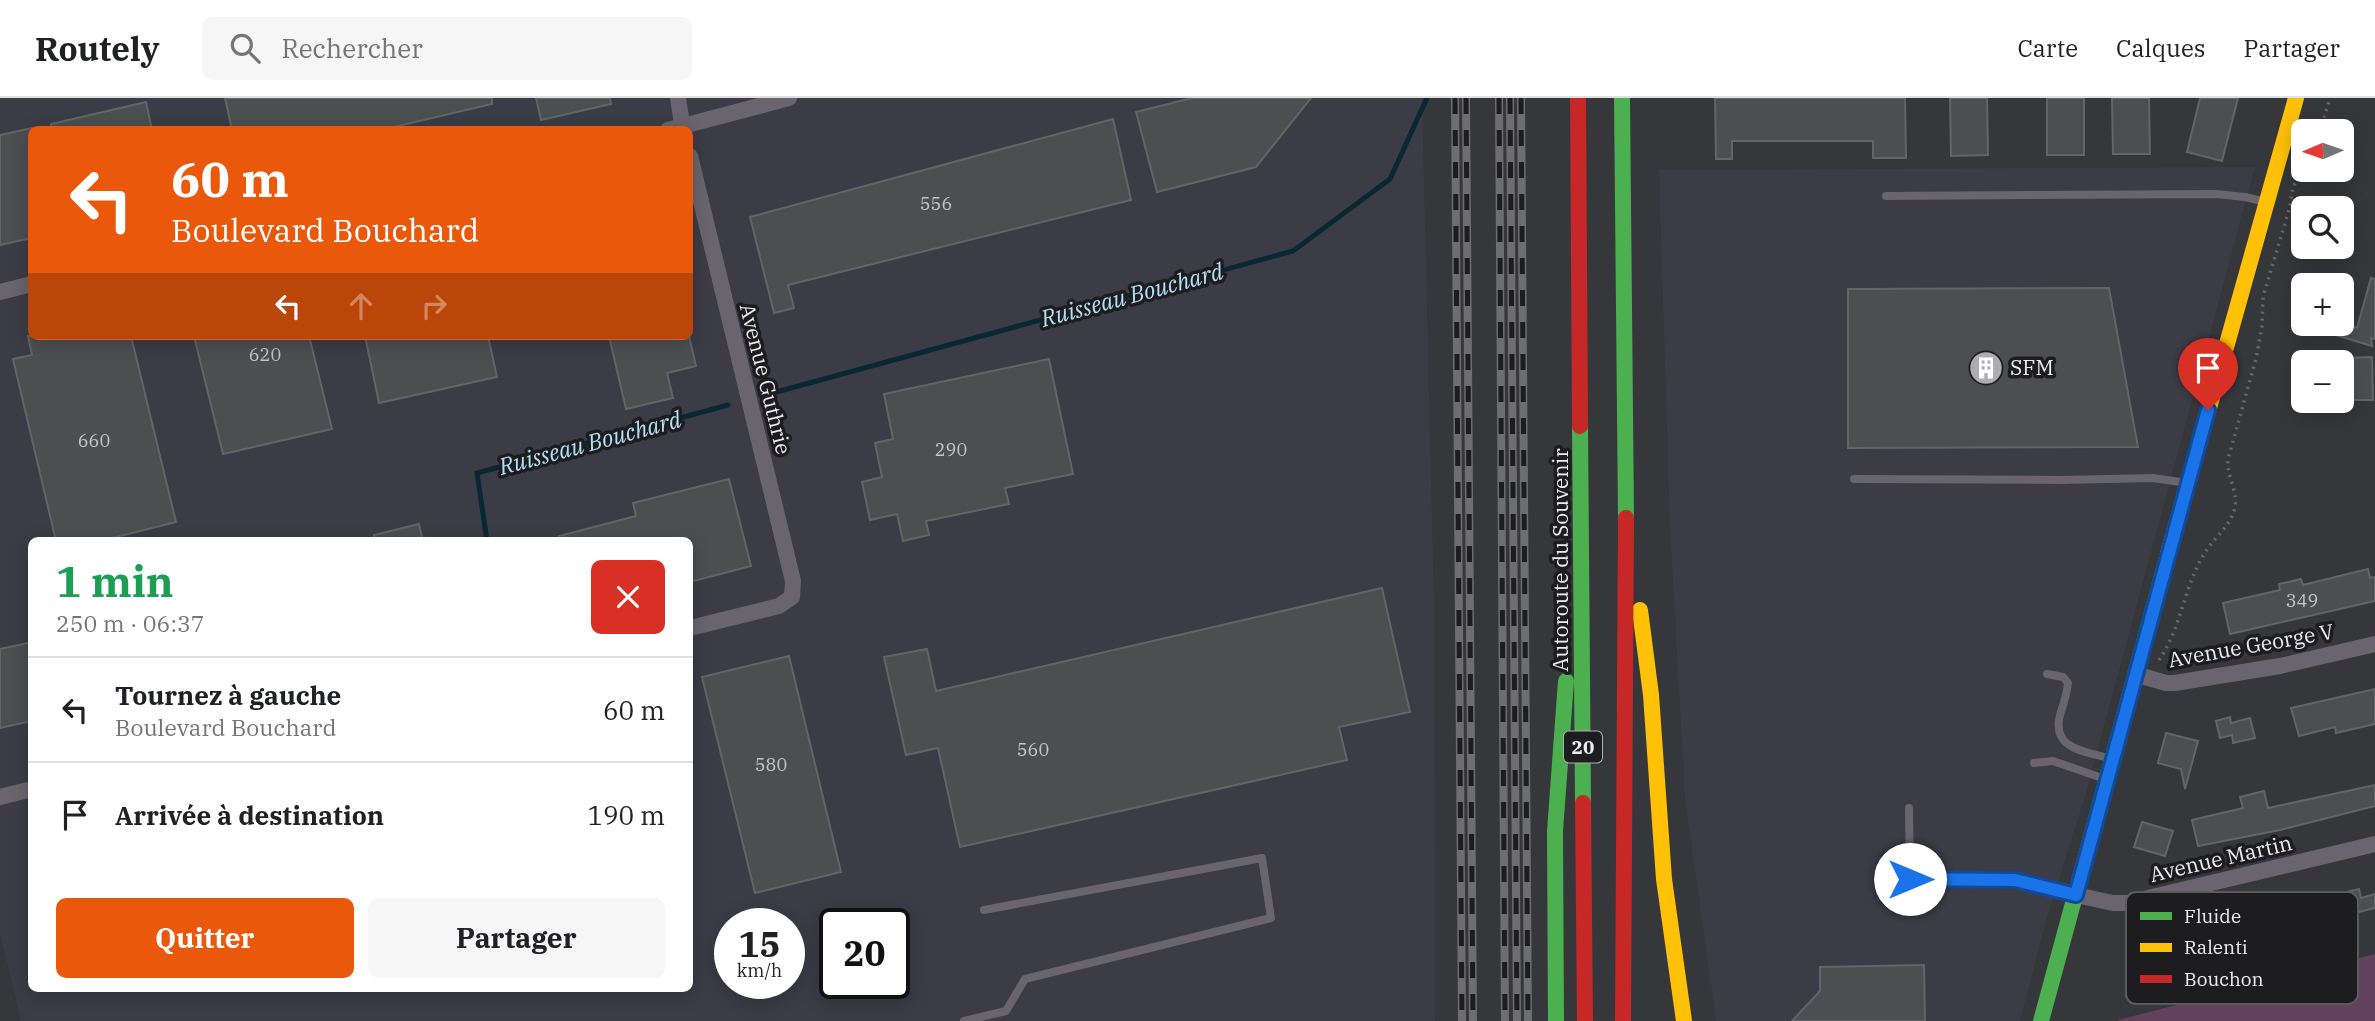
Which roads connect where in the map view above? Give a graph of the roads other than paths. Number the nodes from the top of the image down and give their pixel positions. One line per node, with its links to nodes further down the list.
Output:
1 (678, 98): 6 (street)
2 (789, 98): 7 (street)
3 (1578, 98): 13 (main road, Autoroute du Souvenir / 20)
4 (1622, 98): 16 (main road, 20)
5 (2296, 98): 10 (main road)
6 (678, 126)
7 (685, 126)
8 (693, 168): 17 (street, Avenue Guthrie)
9 (1886, 196): 10 (lane)
10 (2266, 202): 15 (main road)
11 (28, 285): 12 (street)
12 (0, 292)
13 (1582, 472): 33 (main road); 34 (main road, Autoroute du Souvenir / 20)
14 (1854, 479): 15 (lane)
15 (2187, 483): 20 (main road)
16 (1626, 504): 35 (main road, 20); 36 (main road)
17 (693, 627)
18 (2375, 644): 20 (street, Avenue George V)
19 (2047, 674): 21 (lane)
20 (2135, 674): 21 (main road)
21 (2113, 760): 23 (main road)
22 (2034, 763): 23 (lane)
23 (2108, 780): 29 (main road)
24 (28, 790): 25 (street)
25 (0, 797)
26 (1909, 808): 29 (lane)
27 (2375, 844): 28 (street, Avenue Martin)
28 (2168, 892)
29 (2076, 895): 30 (street, Avenue Martin); 37 (main road)
30 (2126, 902)
31 (984, 910): 32 (lane)
32 (964, 1021)
33 (1556, 1021)
34 (1585, 1021)
35 (1623, 1021)
36 (1684, 1021)
37 (2041, 1021)

